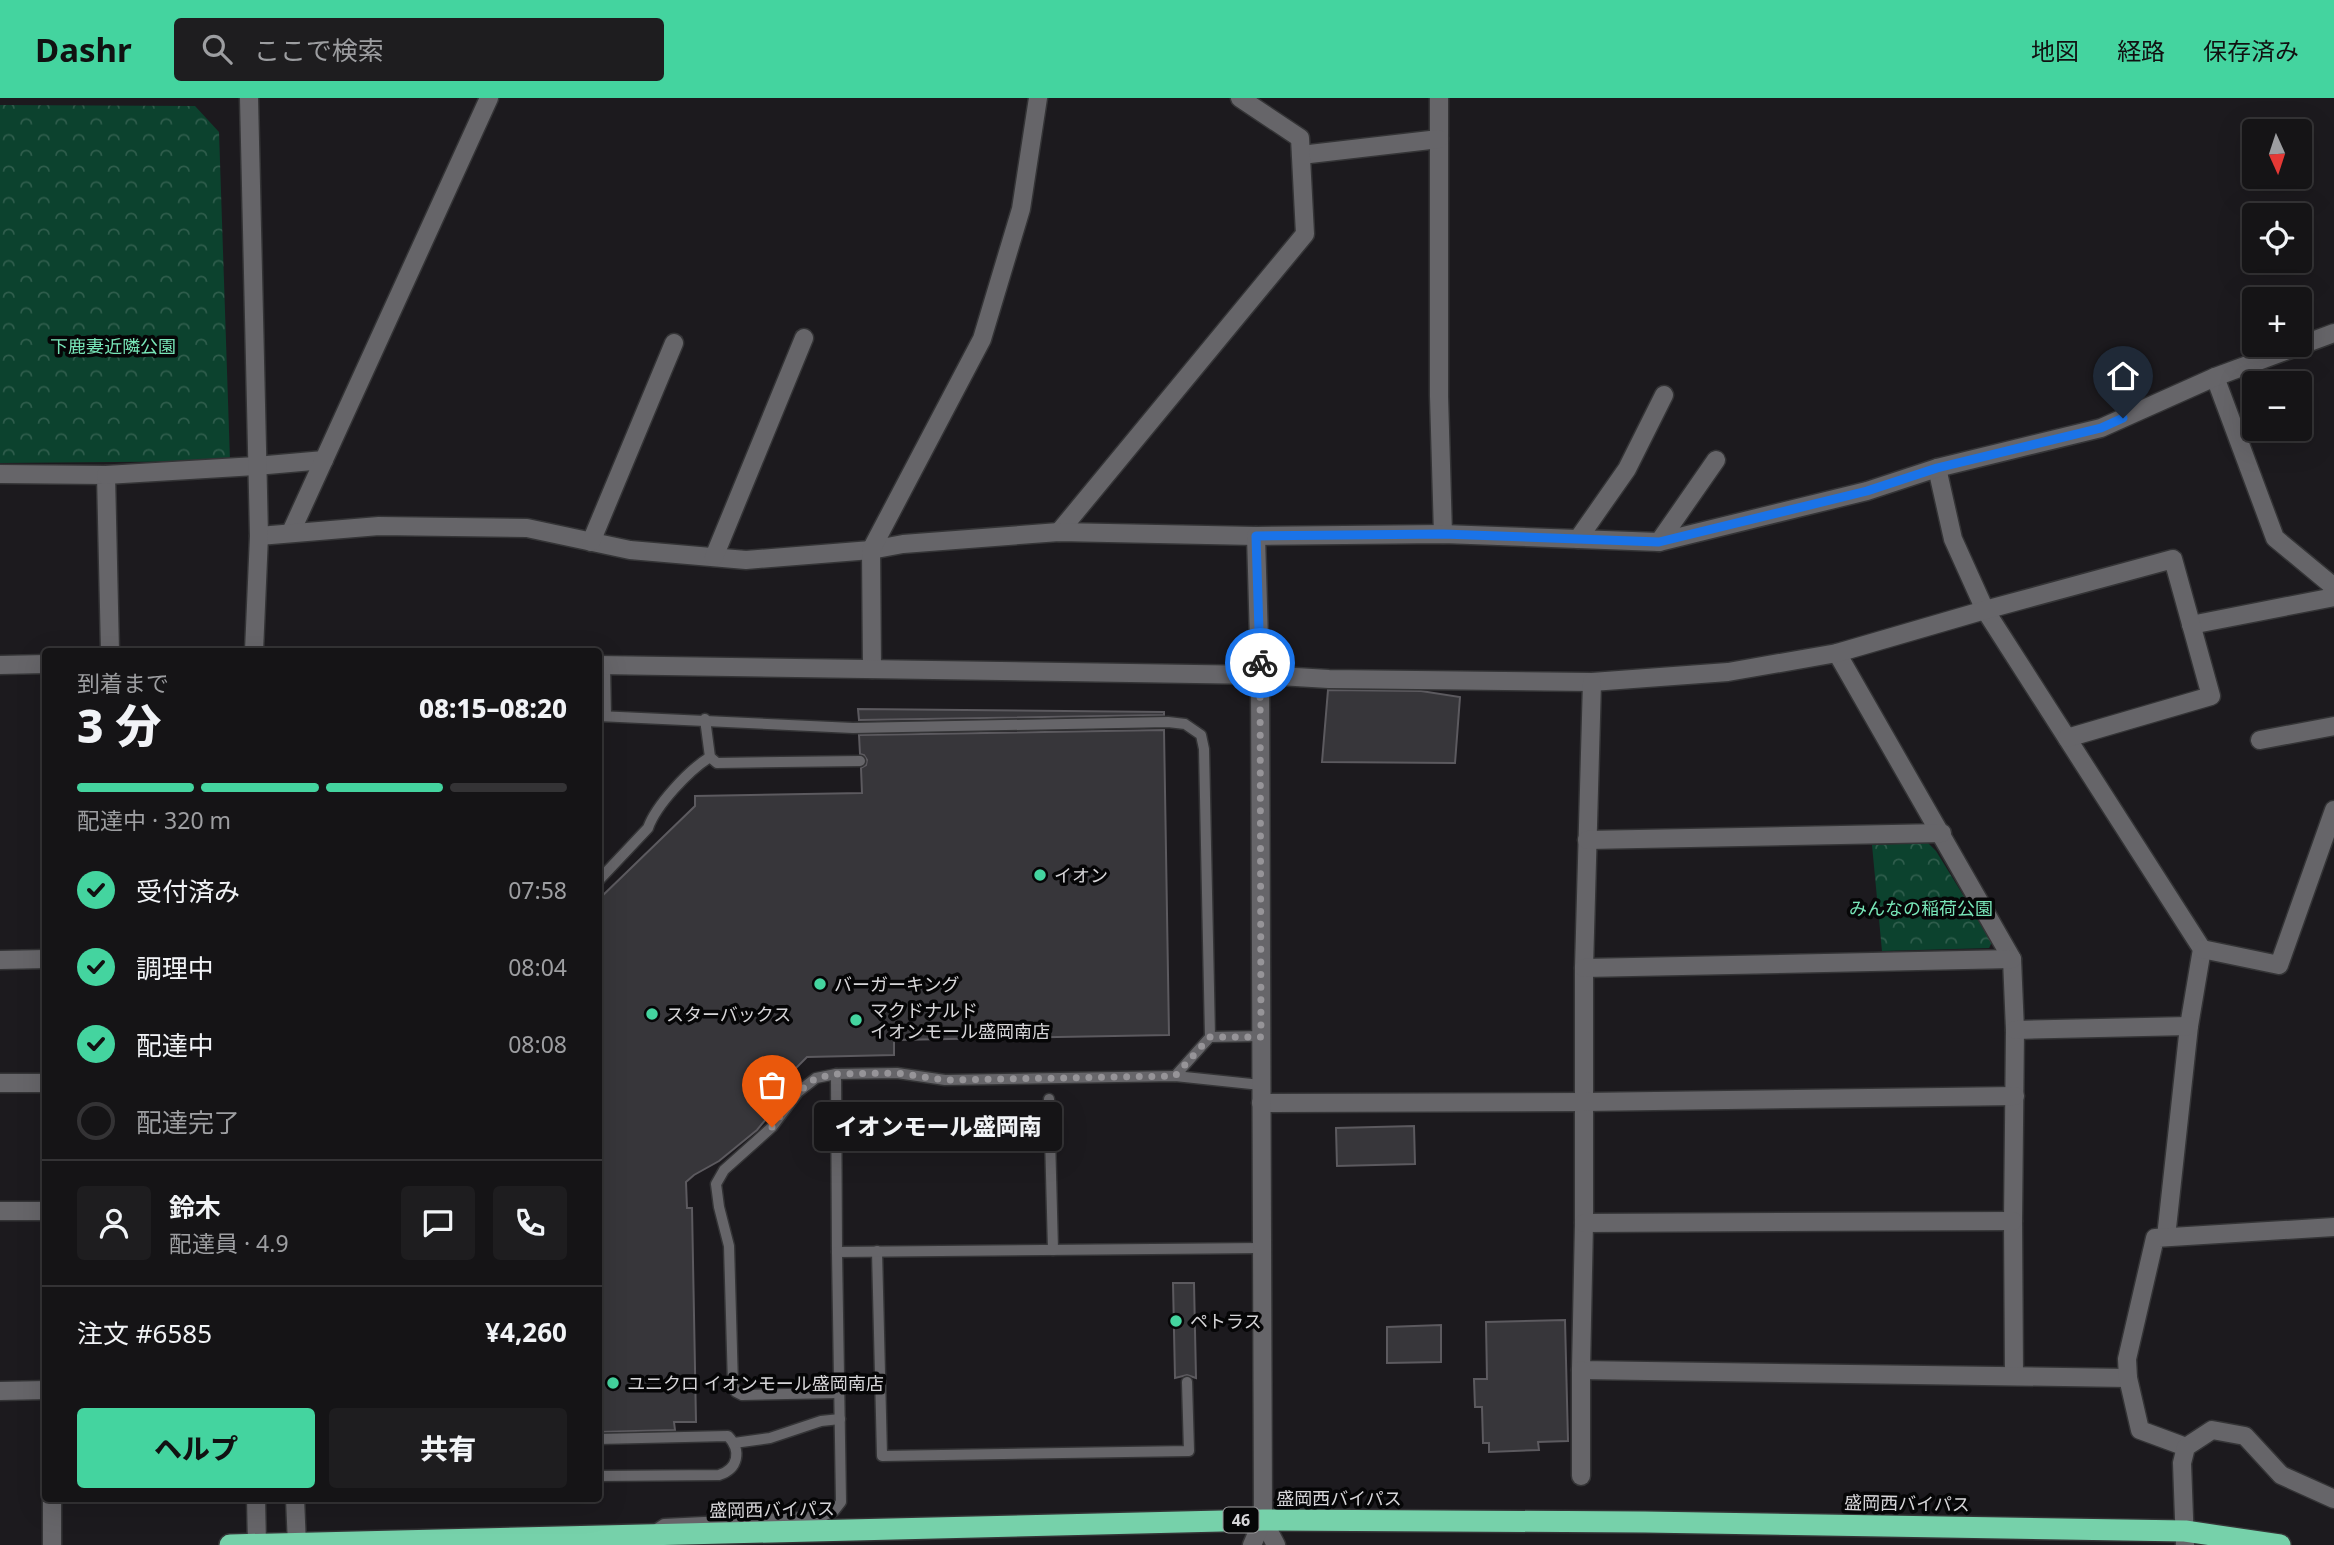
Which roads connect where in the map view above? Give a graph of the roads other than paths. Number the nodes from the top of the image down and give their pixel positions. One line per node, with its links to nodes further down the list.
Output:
1 (249, 98): 15 (street)
2 (489, 98): 13 (street)
3 (1038, 98): 27 (street)
4 (1240, 98): 7 (street)
5 (1439, 98): 6 (street)
6 (1438, 139): 7 (street); 21 (street)
7 (1301, 155): 20 (street)
8 (2334, 333): 11 (street)
9 (804, 338): 28 (street)
10 (674, 343): 25 (street)
11 (2215, 377): 16 (street); 29 (street)
12 (1664, 395): 24 (street)
13 (324, 460): 15 (street); 19 (street)
14 (1716, 460): 26 (street)
15 (256, 466): 18 (street); 22 (street)
16 (1937, 468): 26 (street); 31 (street)
17 (0, 474): 18 (street)
18 (106, 475): 33 (street)
19 (291, 532): 22 (street); 25 (street)
20 (1059, 532): 23 (street); 27 (street)
21 (1443, 534): 23 (street); 24 (street)
22 (259, 536): 34 (street)
23 (1256, 536): 40 (street)
24 (1578, 539): 26 (street)
25 (591, 542): 28 (street)
26 (1659, 542)
27 (871, 550): 28 (street); 39 (street)
28 (714, 557)
29 (2334, 587)
30 (2334, 597): 32 (street)
31 (1985, 610): 32 (street); 35 (street); 45 (street)
32 (2191, 625): 45 (street)
33 (110, 648)
34 (254, 648)
35 (1837, 653): 41 (street); 50 (street)
36 (42, 664): 37 (street)
37 (0, 665)
38 (602, 665): 39 (street); 42 (lane)
39 (872, 670): 40 (street)
40 (1260, 675): 41 (street); 61 (street)
41 (1592, 682): 51 (street)
42 (602, 716): 43 (lane)
43 (705, 719): 47 (lane); 60 (lane)
44 (2334, 726): 46 (street)
45 (2067, 738): 53 (street)
46 (2260, 740)
47 (710, 757): 48 (lane); 52 (lane)
48 (860, 761)
49 (2334, 810): 53 (street)
50 (1941, 833): 51 (street); 56 (street)
51 (1587, 841): 57 (street)
52 (602, 877)
53 (2202, 950): 58 (street)
54 (42, 959): 55 (street)
55 (0, 960)
56 (2012, 960): 57 (street); 59 (street)
57 (1584, 968): 69 (street)
58 (2189, 1026): 59 (street); 75 (street)
59 (2015, 1030): 67 (street)
60 (1210, 1037): 61 (lane); 63 (lane)
61 (1261, 1037): 66 (street)
62 (836, 1074): 63 (lane); 79 (lane); 86 (lane)
63 (1175, 1076): 66 (lane)
64 (0, 1083): 65 (street)
65 (42, 1083)
66 (1261, 1094): 69 (street); 76 (street)
67 (2015, 1096): 69 (street); 72 (street)
68 (1049, 1099): 77 (lane)
69 (1584, 1102): 73 (street)
70 (0, 1211): 71 (street)
71 (42, 1211)
72 (2013, 1221): 73 (street); 81 (street)
73 (1584, 1223): 80 (street)
74 (2334, 1227): 75 (street)
75 (2166, 1237): 82 (street)
76 (1262, 1248): 77 (lane); 97 (street)
77 (1053, 1250): 78 (lane)
78 (877, 1251): 79 (lane); 83 (lane)
79 (837, 1252): 86 (lane)
80 (1581, 1370): 81 (street); 92 (street)
81 (2014, 1375): 82 (street)
82 (2129, 1378): 90 (street)
83 (1187, 1382)
84 (42, 1390): 85 (street)
85 (0, 1391)
86 (839, 1393): 87 (lane)
87 (840, 1419): 89 (lane); 98 (lane)
88 (602, 1439): 89 (lane)
89 (734, 1443): 91 (lane)
90 (2186, 1447): 93 (street); 99 (street)
91 (602, 1476)
92 (1581, 1476)
93 (2334, 1499)
94 (52, 1502): 101 (street)
95 (256, 1502): 103 (street)
96 (295, 1502): 100 (street)
97 (1262, 1520): 98 (highway, 盛岡西バイパス / 46); 99 (highway, 盛岡西バイパス / 46); 104 (street); 105 (street)
98 (649, 1535): 100 (highway, 盛岡西バイパス / 46)
99 (2185, 1538): 106 (highway, 盛岡西バイパス / 46)
100 (297, 1544): 103 (highway, 盛岡西バイパス / 46)
101 (52, 1545)
102 (230, 1545): 103 (highway, 盛岡西バイパス / 46)
103 (257, 1545)
104 (1252, 1545)
105 (1276, 1545)
106 (2280, 1545)

